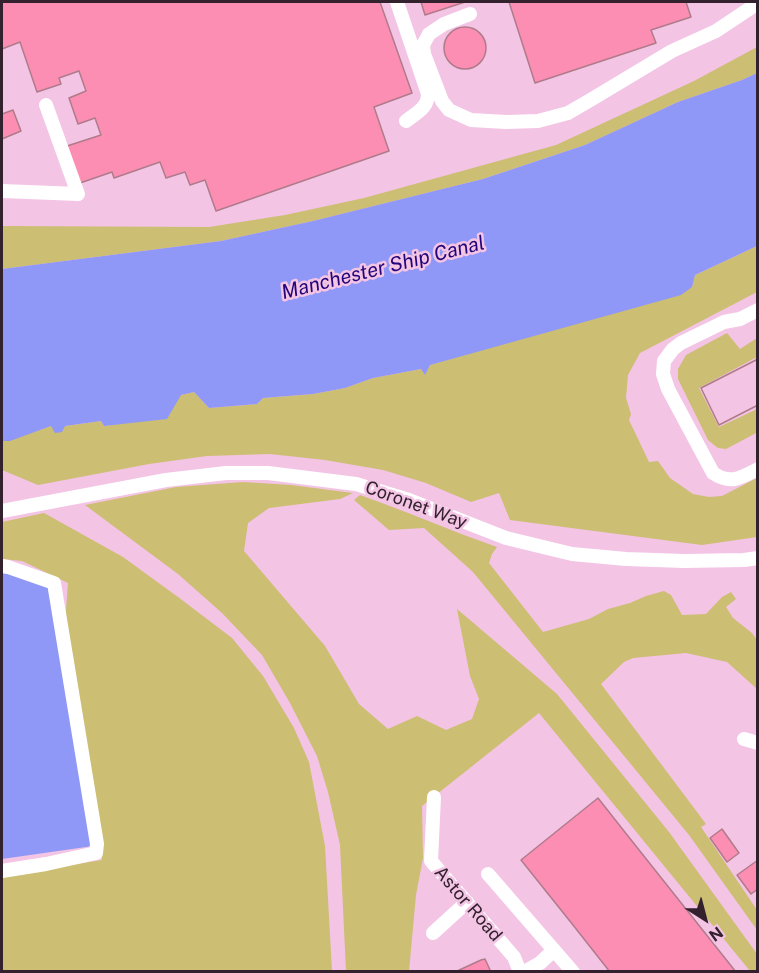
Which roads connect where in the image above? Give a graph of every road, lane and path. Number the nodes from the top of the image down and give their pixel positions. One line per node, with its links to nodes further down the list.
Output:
1 (397, 2): 5 (street)
2 (758, 3): 3 (street)
3 (470, 14)
4 (46, 105): 6 (street)
5 (406, 121)
6 (2, 191)
7 (758, 310): 8 (street)
8 (758, 469)
9 (2, 511): 10 (street, Coronet Way)
10 (758, 558)
11 (2, 566): 13 (street)
12 (434, 797): 15 (street, Astor Road)
13 (2, 872)
14 (488, 874): 17 (street)
15 (467, 902): 16 (street); 18 (street, Astor Road)
16 (434, 933)
17 (554, 950): 18 (street); 19 (street)
18 (522, 972)
19 (573, 972)

